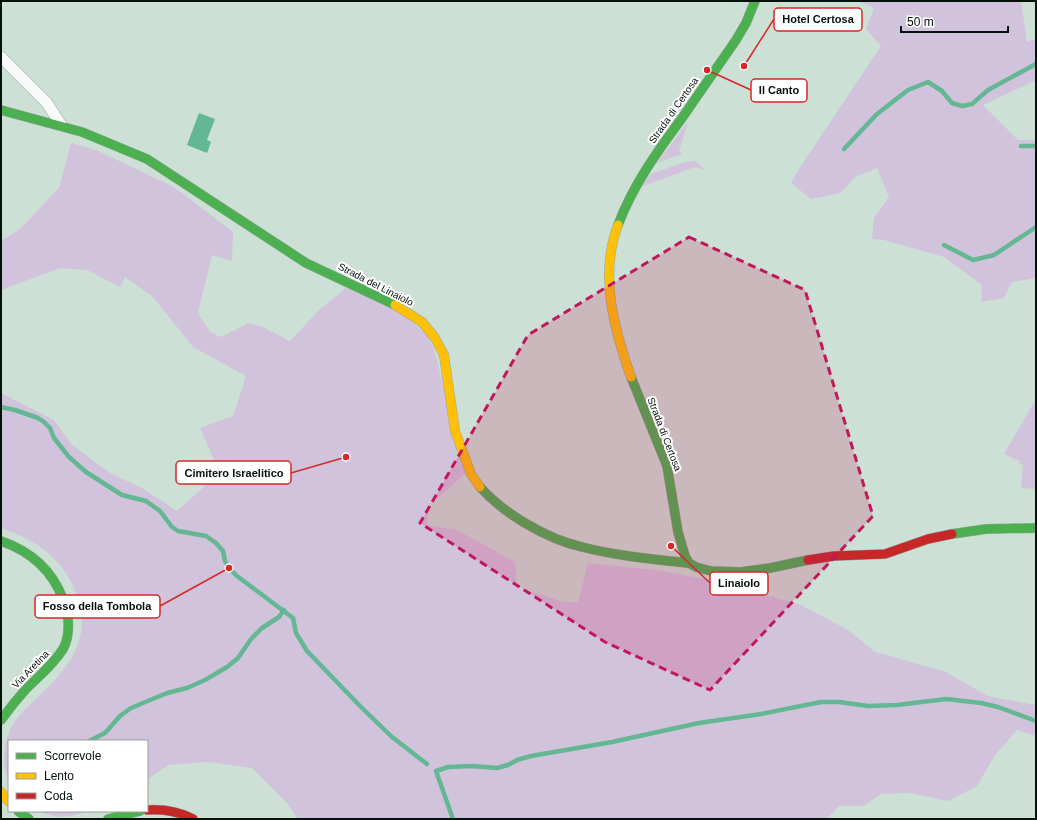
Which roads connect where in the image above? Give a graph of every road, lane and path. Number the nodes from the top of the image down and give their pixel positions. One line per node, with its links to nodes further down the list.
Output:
1 (755, 1): 7 (street, Strada di Certosa)
2 (1, 57): 4 (street)
3 (1, 110): 4 (street, Strada del Linaiolo)
4 (61, 125): 7 (street, Strada del Linaiolo)
5 (1036, 528): 7 (street)
6 (1, 541): 8 (street, Via Aretina)
7 (688, 562)
8 (1, 720)
9 (1, 792): 10 (street)
10 (8, 801)
11 (148, 810): 16 (street)
12 (19, 812): 14 (street)
13 (136, 812): 15 (street)
14 (29, 819)
15 (108, 819)
16 (193, 819)

